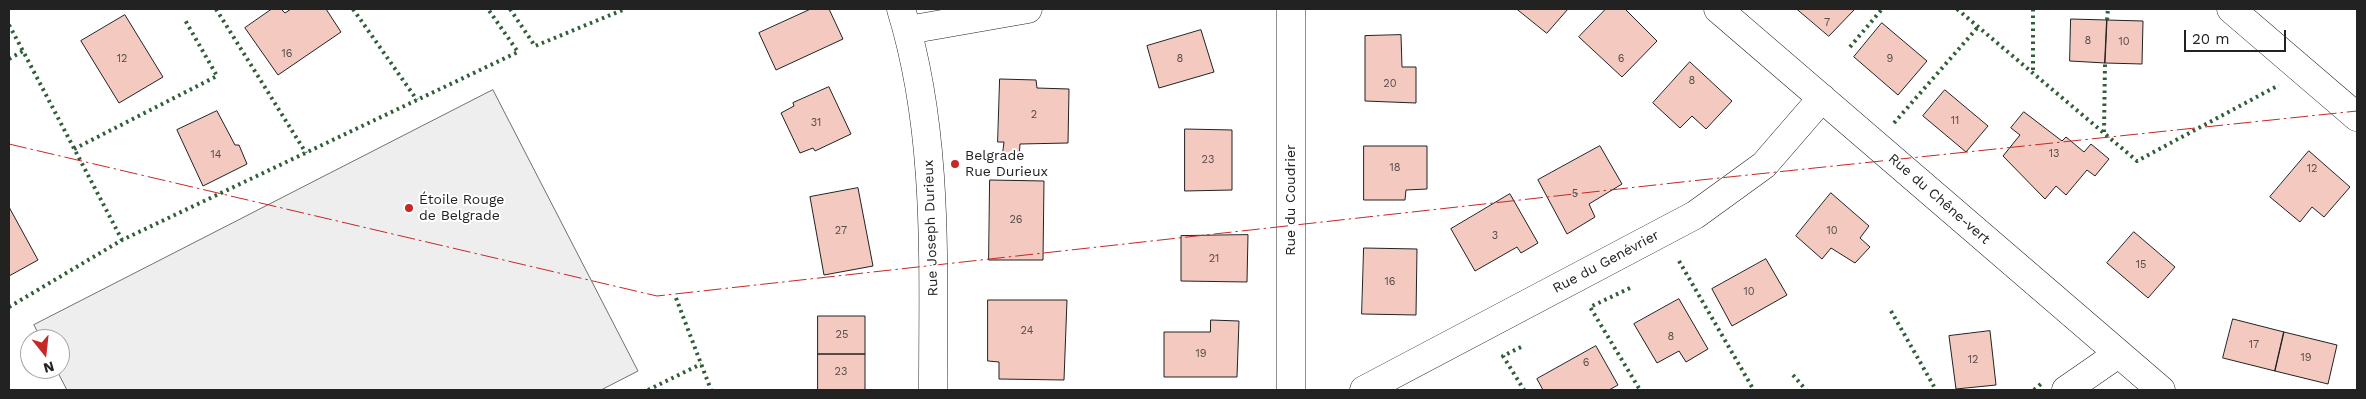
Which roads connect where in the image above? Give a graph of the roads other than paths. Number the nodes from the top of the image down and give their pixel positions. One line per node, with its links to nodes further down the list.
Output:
1 (1028, 9): 5 (street)
2 (1291, 9): 10 (street, Rue du Coudrier)
3 (1718, 9): 6 (street, Rue du Chêne-vert)
4 (2231, 9): 7 (street)
5 (905, 20): 9 (street, Rue Joseph Durieux)
6 (1822, 98): 8 (street, Rue du Chêne-vert); 11 (street, Rue du Genévrier)
7 (2357, 117)
8 (2118, 354): 12 (street); 13 (street, Rue du Chêne-vert)
9 (933, 390)
10 (1291, 390)
11 (1364, 390)
12 (2066, 390)
13 (2161, 390)

